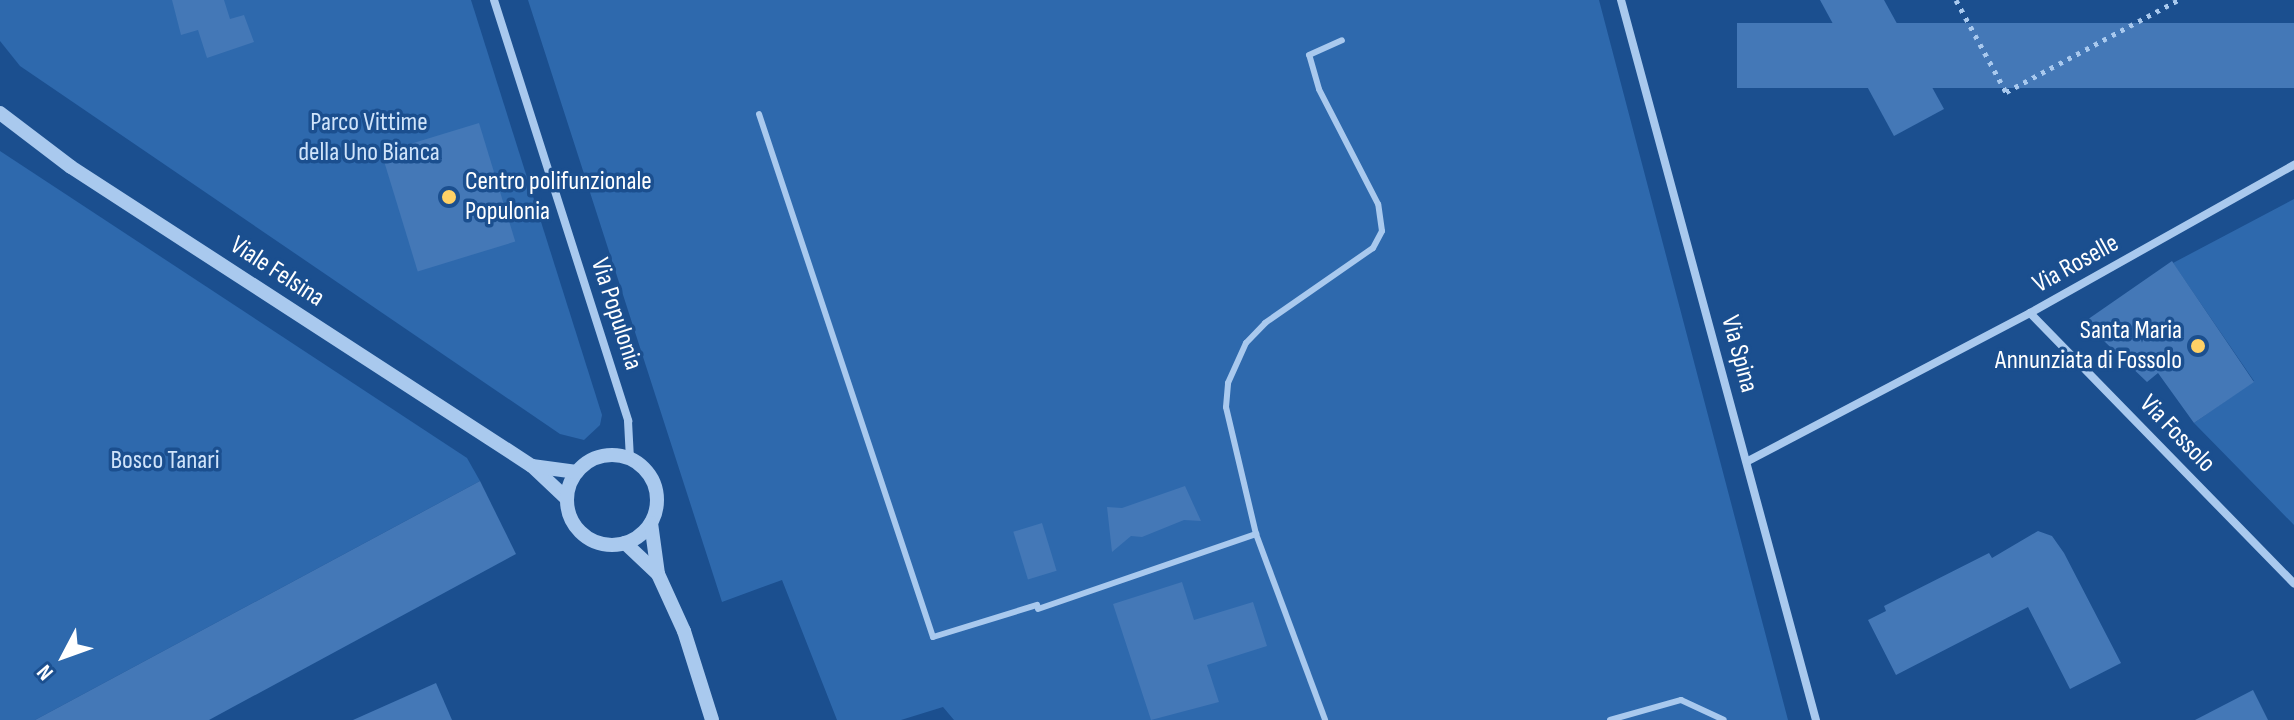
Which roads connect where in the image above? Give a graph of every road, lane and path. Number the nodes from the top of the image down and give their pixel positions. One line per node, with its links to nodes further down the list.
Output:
1 (494, 0): 10 (street, Via Populonia)
2 (1621, 0): 11 (street, Via Spina)
3 (1956, 0): 4 (path)
4 (2178, 0)
5 (1342, 40): 16 (lane)
6 (0, 113): 12 (street, Viale Felsina)
7 (759, 114): 16 (lane)
8 (2294, 165): 9 (street, Via Roselle)
9 (2030, 313): 11 (street, Via Roselle); 19 (street, Via Fossolo)
10 (630, 459): 13 (street); 15 (street)
11 (1748, 461): 24 (street, Via Spina)
12 (532, 466): 13 (street, Viale Felsina); 14 (street, Viale Felsina)
13 (577, 472): 14 (street)
14 (567, 499): 17 (street, Viale Felsina)
15 (651, 523): 17 (street); 18 (street)
16 (1256, 534): 21 (lane)
17 (625, 543): 18 (street)
18 (658, 574): 20 (street)
19 (2294, 584)
20 (712, 720)
21 (1325, 720)
22 (1610, 720): 23 (lane)
23 (1724, 720)
24 (1816, 720)

